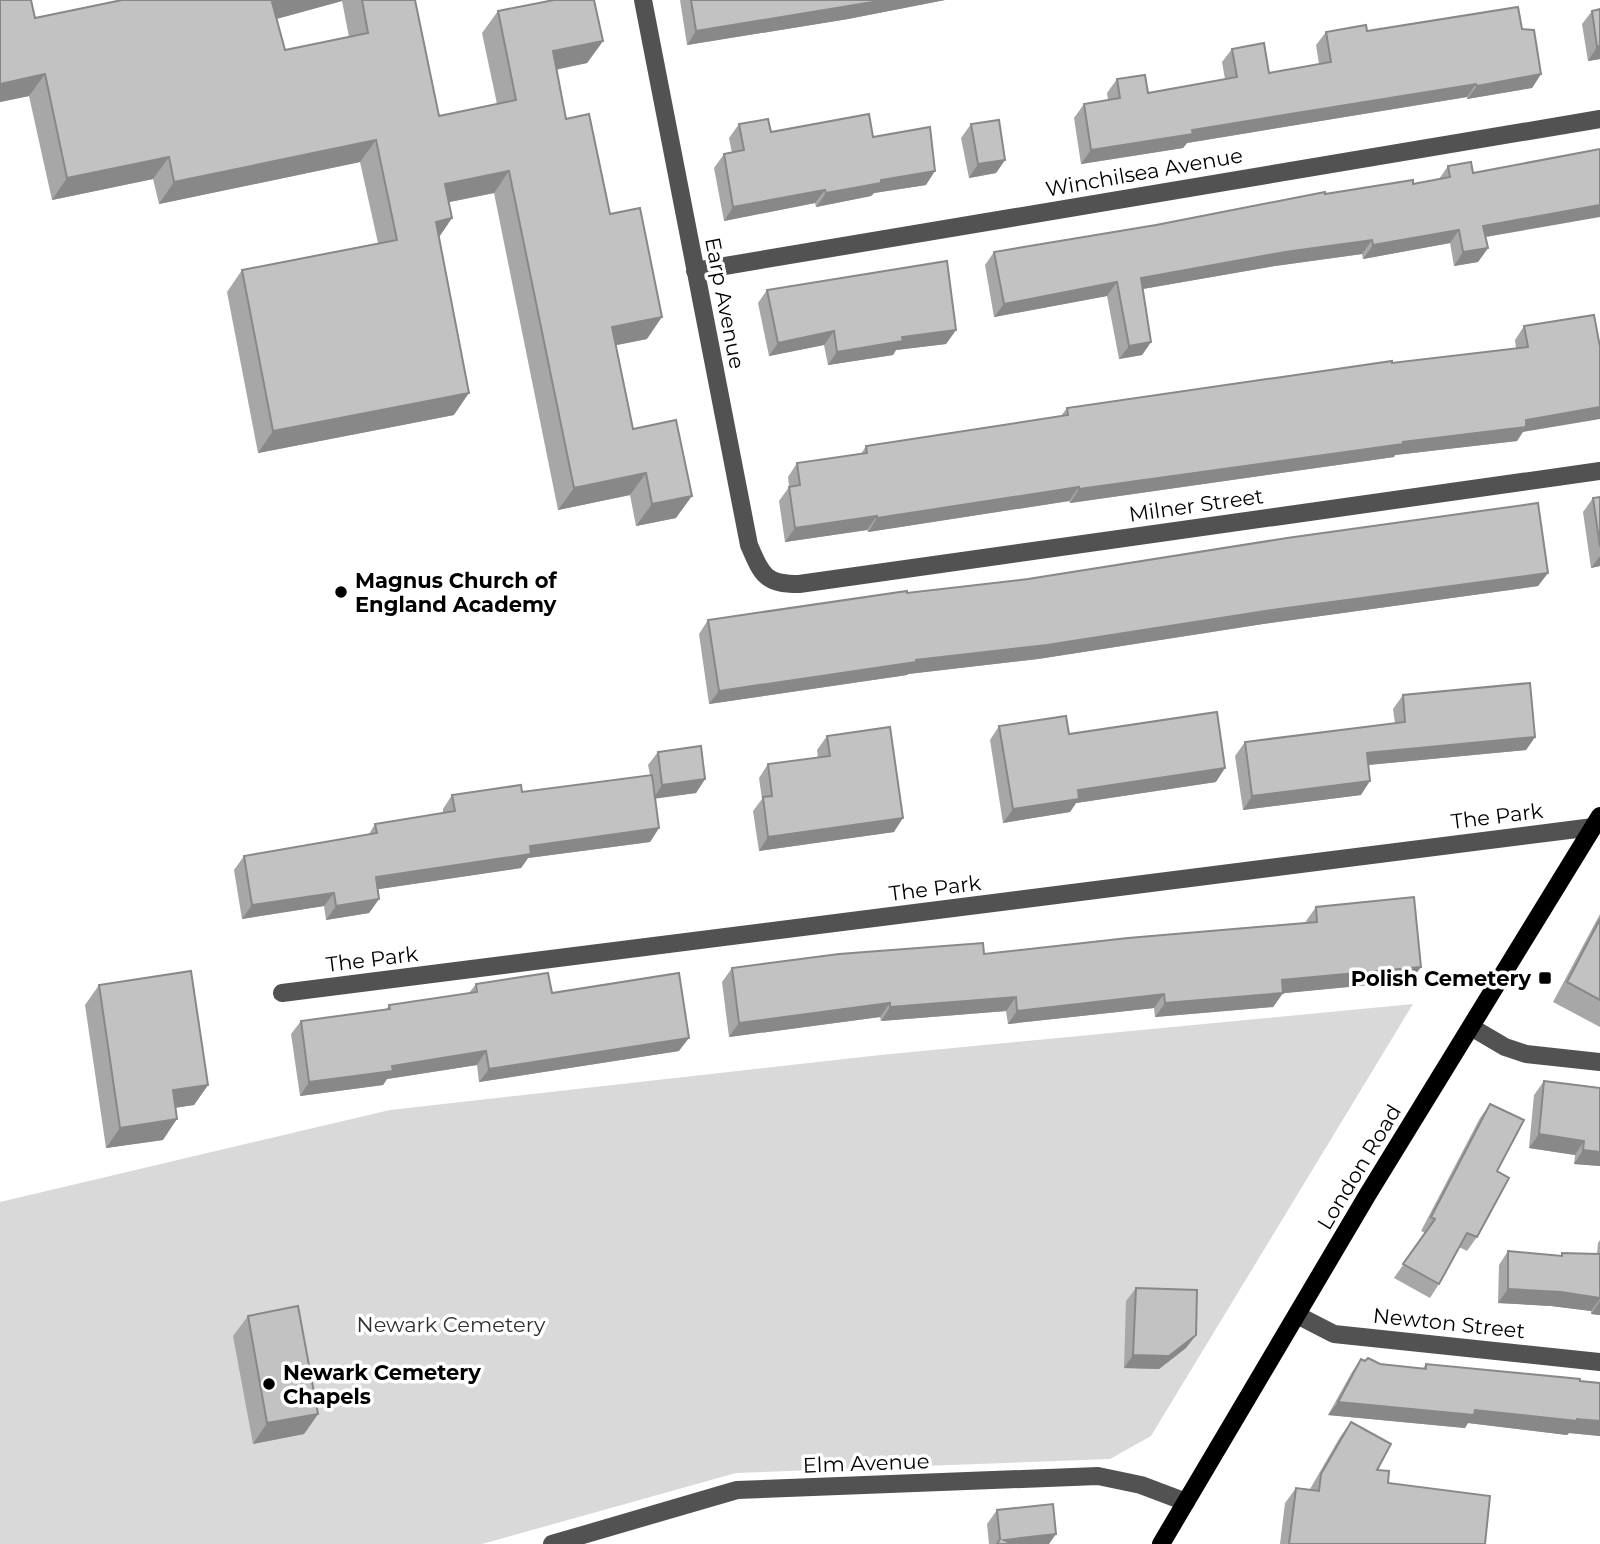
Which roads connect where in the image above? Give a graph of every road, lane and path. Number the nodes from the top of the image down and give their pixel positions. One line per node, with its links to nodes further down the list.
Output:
1 (643, 0): 3 (street, Earp Avenue)
2 (1600, 119): 3 (street, Winchilsea Avenue)
3 (695, 271): 5 (street, Earp Avenue)
4 (1600, 471): 5 (street, Milner Street)
5 (799, 584)
6 (1597, 821): 7 (street, The Park); 8 (main road, London Road)
7 (282, 993)
8 (1471, 1027): 9 (street); 10 (main road, London Road)
9 (1600, 1062)
10 (1297, 1315): 11 (street, Newton Street); 12 (main road, London Road)
11 (1600, 1362)
12 (1186, 1502): 13 (street, Elm Avenue); 14 (main road, London Road)
13 (552, 1544)
14 (1161, 1544)

